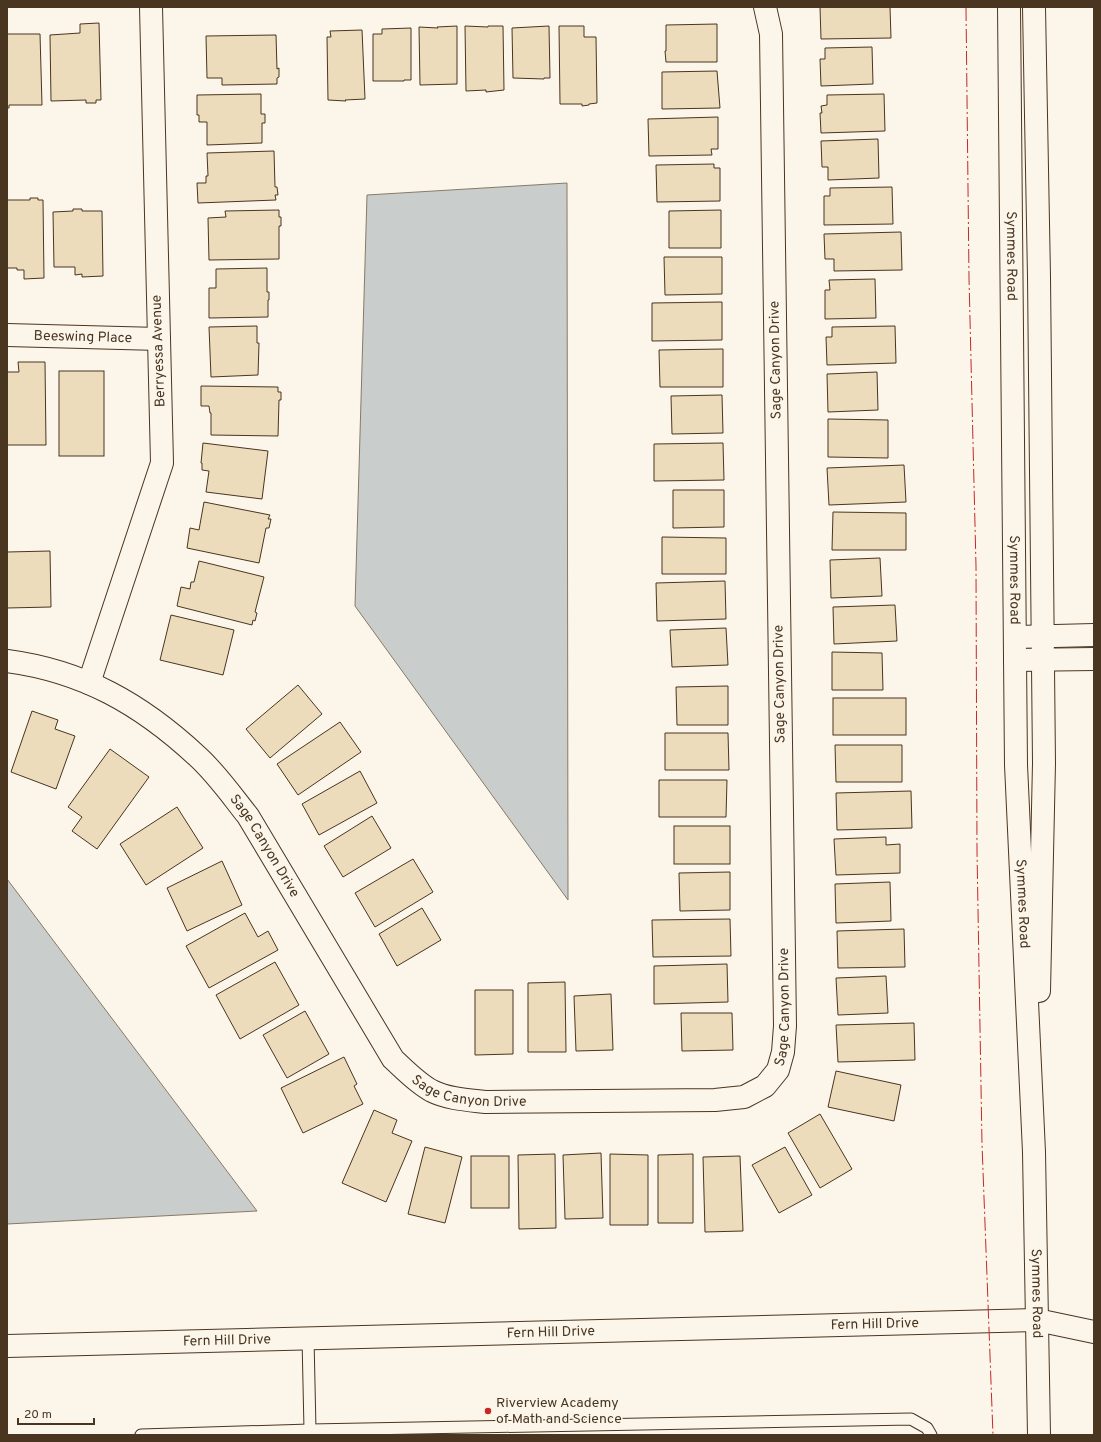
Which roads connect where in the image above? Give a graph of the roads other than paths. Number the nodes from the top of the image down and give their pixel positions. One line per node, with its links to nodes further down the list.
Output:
1 (151, 7): 6 (street, Berryessa Avenue)
2 (765, 7): 14 (street, Sage Canyon Drive)
3 (1009, 7): 9 (street, Symmes Road)
4 (1034, 7): 7 (street, Symmes Road)
5 (7, 335): 6 (street, Beeswing Place)
6 (159, 339): 14 (street, Berryessa Avenue)
7 (1042, 636): 8 (street); 9 (street); 10 (street, Symmes Road)
8 (1094, 636)
9 (1015, 637): 12 (street, Symmes Road)
10 (1042, 659): 11 (street); 12 (street); 15 (street, Symmes Road)
11 (1094, 659)
12 (1015, 660): 15 (street, Symmes Road)
13 (7, 661): 14 (street, Sage Canyon Drive)
14 (88, 683)
15 (1034, 1152): 16 (street, Symmes Road)
16 (1037, 1320): 17 (street, Fern Hill Drive); 18 (street, Fern Hill Drive); 23 (street, Symmes Road)
17 (1094, 1332)
18 (308, 1338): 19 (street, Fern Hill Drive); 20 (lane)
19 (7, 1346)
20 (310, 1430): 21 (lane); 22 (lane)
21 (141, 1435)
22 (931, 1435)
23 (1039, 1435)

